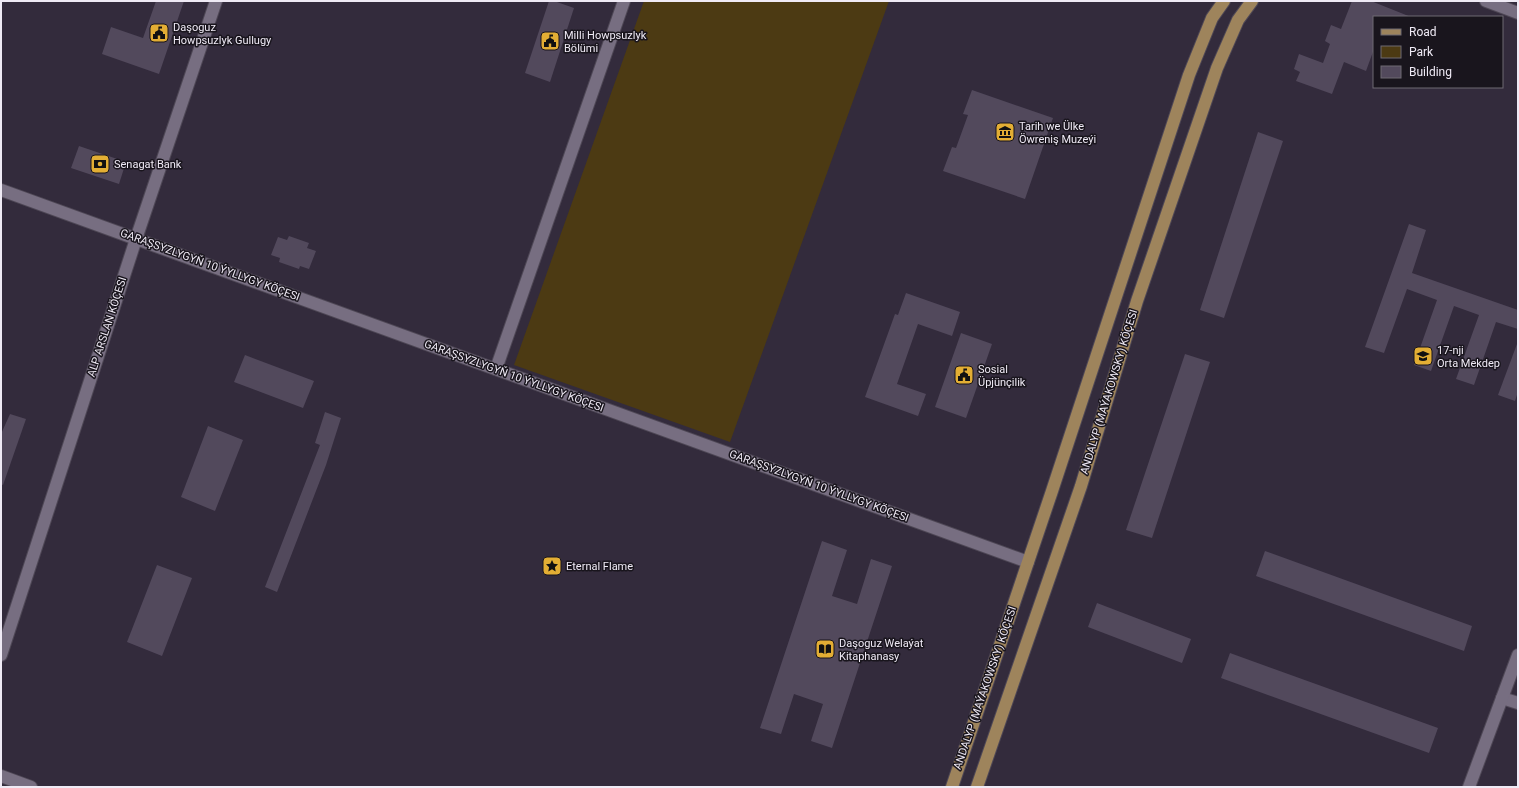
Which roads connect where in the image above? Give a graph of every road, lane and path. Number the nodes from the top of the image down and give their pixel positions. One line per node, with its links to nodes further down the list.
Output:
1 (216, 1): 8 (street, ALP ARSLAN KÖÇESI)
2 (624, 1): 9 (street)
3 (1224, 1): 10 (main road, ANDALYP (MAÝAKOWSKY) KÖÇESI)
4 (1252, 1): 18 (main road, ANDALYP (MAÝAKOWSKY) KÖÇESI)
5 (1486, 1): 6 (street)
6 (1518, 13)
7 (1, 190): 8 (street, GARAŞSYZLYGYŇ 10 ÝYLLYGY KÖÇESI)
8 (136, 239): 9 (street, GARAŞSYZLYGYŇ 10 ÝYLLYGY KÖÇESI); 11 (street, ALP ARSLAN KÖÇESI)
9 (496, 369): 10 (street, GARAŞSYZLYGYŇ 10 ÝYLLYGY KÖÇESI)
10 (1028, 562): 17 (main road, ANDALYP (MAÝAKOWSKY) KÖÇESI)
11 (1, 655)
12 (1518, 655): 13 (street)
13 (1502, 698): 14 (street); 19 (street)
14 (1518, 704)
15 (1, 776): 16 (street)
16 (31, 787)
17 (952, 787)
18 (977, 787)
19 (1469, 787)

